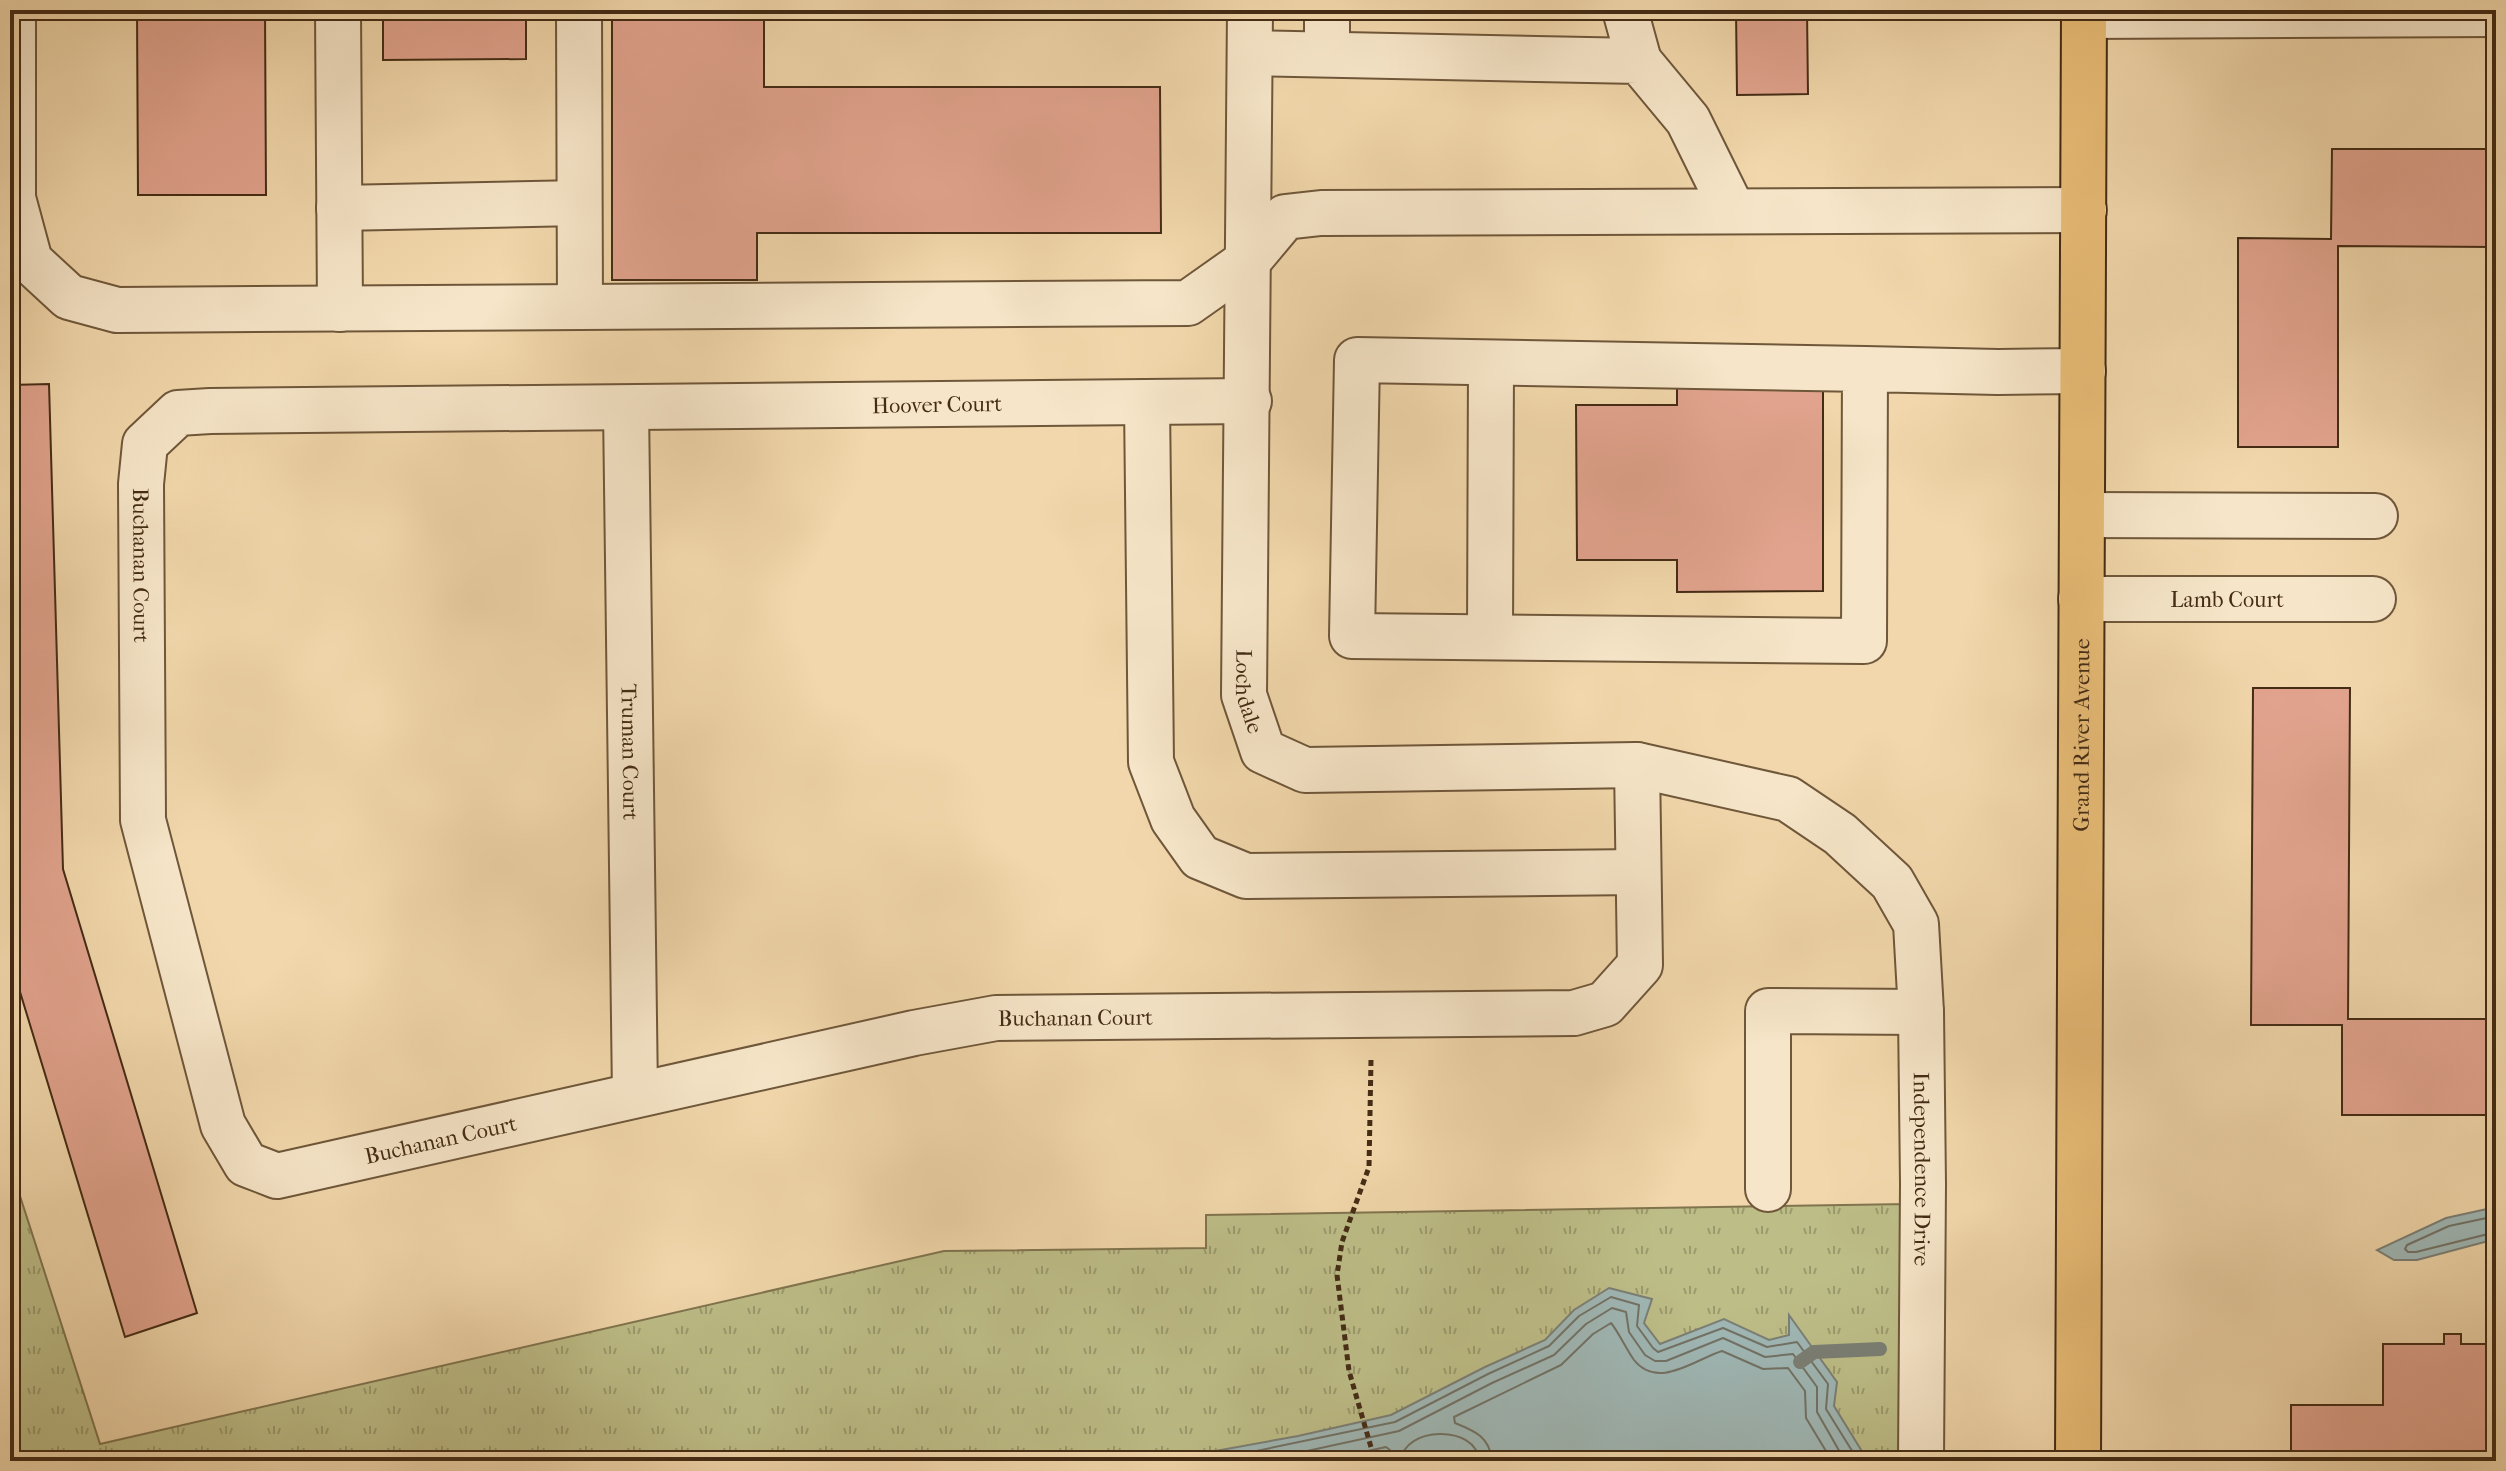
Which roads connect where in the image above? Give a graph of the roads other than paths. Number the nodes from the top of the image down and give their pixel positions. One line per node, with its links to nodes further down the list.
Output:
1 (13, 10): 18 (street)
2 (338, 10): 13 (street)
3 (579, 10): 12 (street)
4 (1250, 10): 9 (street, Lochdale)
5 (1327, 10): 10 (street)
6 (1625, 10): 11 (street)
7 (2084, 13): 8 (street); 14 (main road, Grand River Avenue)
8 (2496, 14)
9 (1250, 53): 10 (street); 16 (street, Lochdale)
10 (1327, 54): 11 (street)
11 (1639, 61): 15 (street)
12 (579, 203): 13 (street); 17 (street)
13 (339, 208): 18 (street)
14 (2084, 210): 15 (street); 21 (main road, Grand River Avenue)
15 (1733, 211): 16 (street)
16 (1249, 260): 17 (street); 22 (street, Lochdale)
17 (580, 307): 18 (street)
18 (340, 309)
19 (1491, 363): 20 (street); 29 (street); 29 (street)
20 (1865, 369): 21 (street); 29 (street)
21 (2083, 371): 25 (main road, Grand River Avenue)
22 (1249, 401): 23 (street, Hoover Court); 30 (street, Lochdale)
23 (1147, 402): 24 (street, Hoover Court); 31 (street)
24 (626, 408): 34 (street, Truman Court); 34 (street, Buchanan Court)
25 (2084, 515): 26 (street); 27 (main road, Grand River Avenue)
26 (2375, 516)
27 (2081, 599): 28 (street, Lamb Court); 37 (main road, Grand River Avenue)
28 (2373, 599)
29 (1490, 637)
30 (1637, 765): 31 (street, Buchanan Court); 32 (street, Lochdale)
31 (1638, 872): 34 (street, Buchanan Court)
32 (1892, 882): 33 (street, Independence Drive)
33 (1921, 1012): 35 (street); 36 (street, Independence Drive)
34 (635, 1095)
35 (1768, 1189)
36 (1921, 1461)
37 (2078, 1461)

